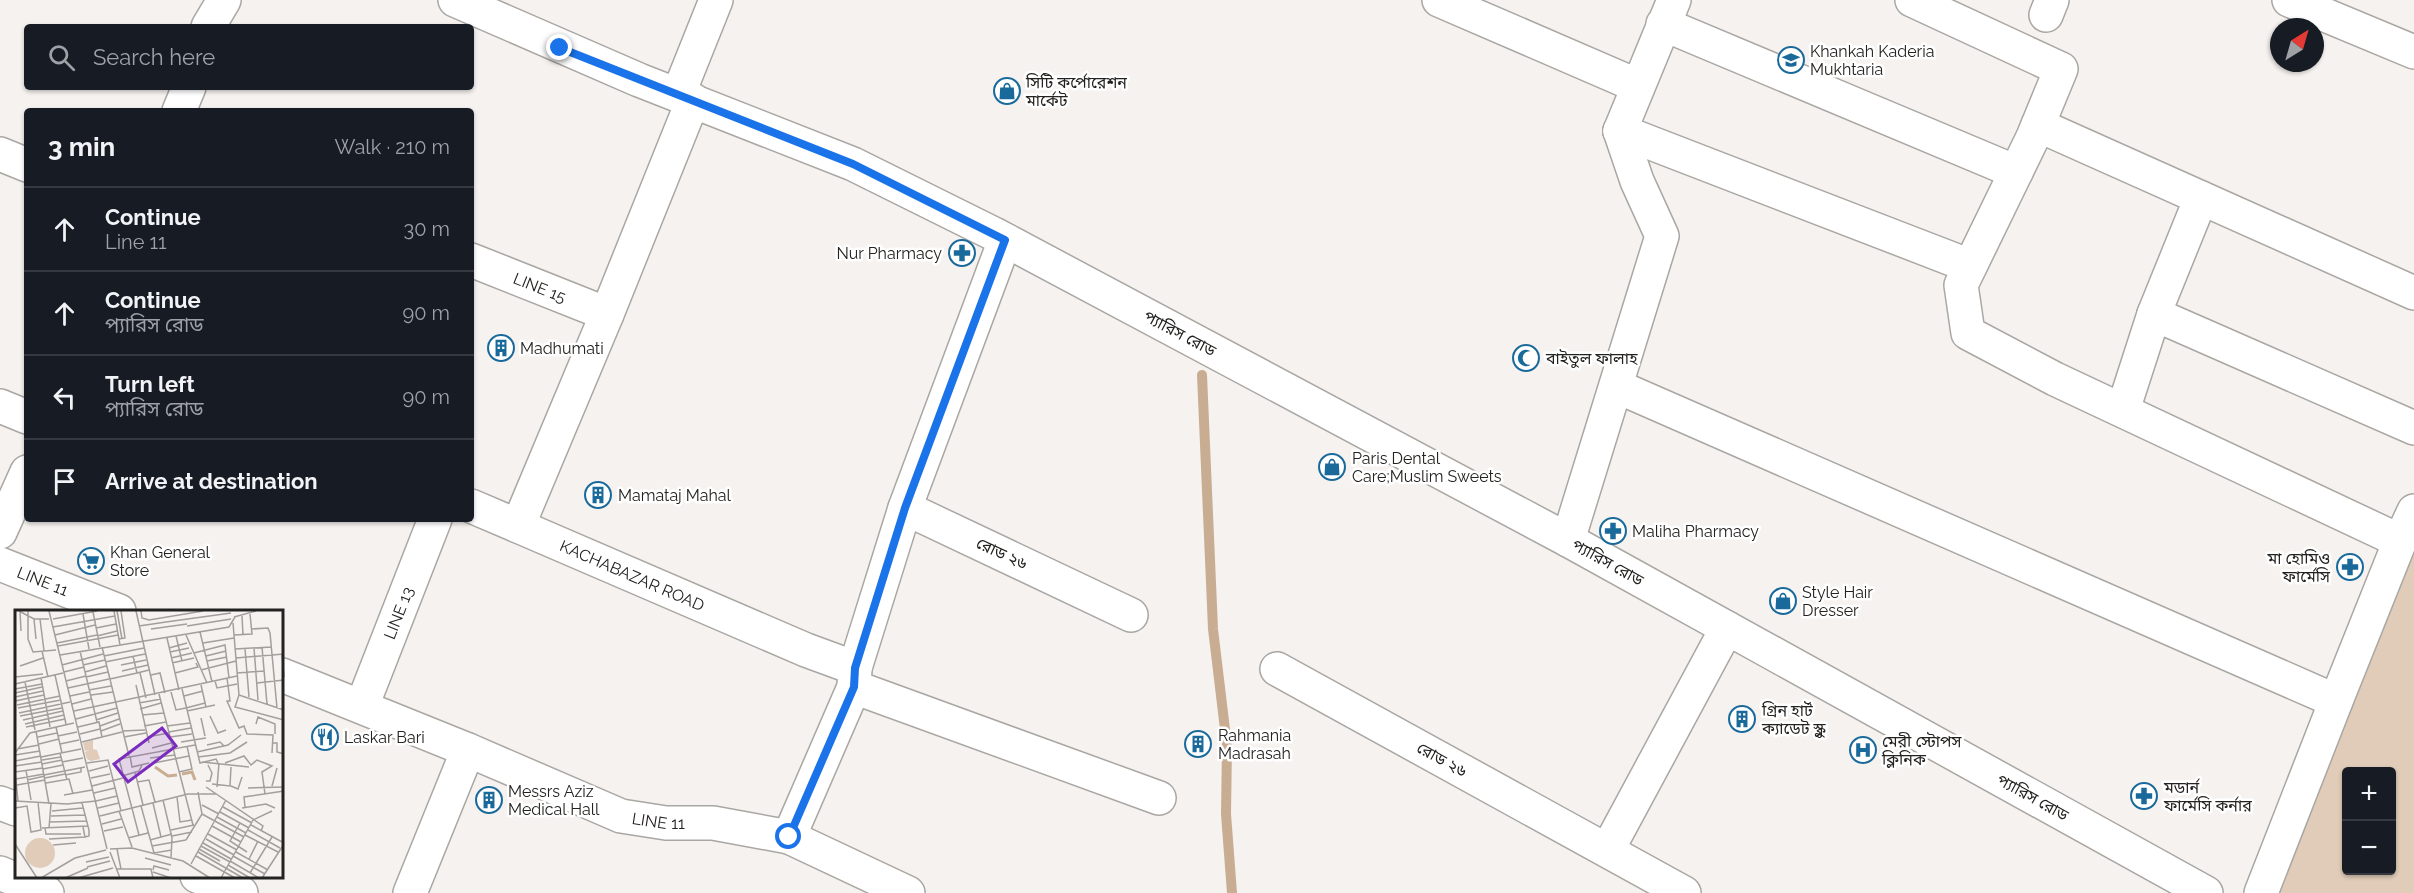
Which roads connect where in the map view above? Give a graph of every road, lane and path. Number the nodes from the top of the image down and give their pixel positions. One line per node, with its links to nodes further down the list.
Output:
1 (455, 0): 10 (street, প্যারিস রোড)
2 (716, 0): 10 (street)
3 (1438, 0): 8 (street)
4 (1912, 0): 12 (street)
5 (2289, 0): 7 (street)
6 (1669, 12): 8 (street); 16 (street)
7 (2414, 52)
8 (1638, 86): 13 (street)
9 (188, 90): 11 (street)
10 (686, 98): 18 (street, প্যারিস রোড); 22 (street)
11 (180, 108)
12 (2038, 125): 16 (street); 17 (street)
13 (1620, 131): 20 (street); 24 (street)
14 (0, 154): 15 (street)
15 (24, 164)
16 (2016, 172): 20 (street)
17 (2201, 198): 21 (street); 23 (street)
18 (1005, 240): 31 (street); 36 (street, প্যারিস রোড)
19 (474, 261): 22 (street, LINE 15)
20 (1970, 266): 26 (street)
21 (2414, 293)
22 (607, 314): 34 (street)
23 (2154, 314): 26 (street); 28 (street)
24 (1616, 386): 36 (street); 45 (street)
25 (0, 406): 27 (street)
26 (2123, 410): 37 (street)
27 (24, 416)
28 (2414, 428)
29 (24, 479): 35 (street)
30 (474, 507): 34 (street)
31 (905, 508): 40 (street, রোড ২৬); 44 (street)
32 (2414, 511): 37 (street)
33 (434, 522): 46 (street, LINE 13)
34 (518, 526): 44 (street, KACHABAZAR ROAD)
35 (0, 532)
36 (1568, 540): 41 (street, প্যারিস রোড)
37 (2400, 541): 45 (street)
38 (0, 564): 39 (street, LINE 11)
39 (116, 610)
40 (1131, 615)
41 (1727, 628): 52 (street); 60 (street, প্যারিস রোড)
42 (1277, 669): 52 (street, রোড ২৬)
43 (284, 676): 46 (street, LINE 11)
44 (854, 677): 48 (street, KACHABAZAR ROAD); 51 (street)
45 (2336, 701): 61 (street)
46 (362, 706): 47 (street, LINE 11)
47 (468, 750): 51 (street, LINE 11); 57 (street)
48 (1159, 798)
49 (0, 803): 50 (street)
50 (15, 809)
51 (789, 837): 58 (street)
52 (1608, 849): 59 (street, রোড ২৬)
53 (0, 873): 55 (street)
54 (202, 878): 56 (street)
55 (47, 893)
56 (241, 893)
57 (410, 893)
58 (908, 893)
59 (1684, 893)
60 (2206, 893)
61 (2261, 893)

